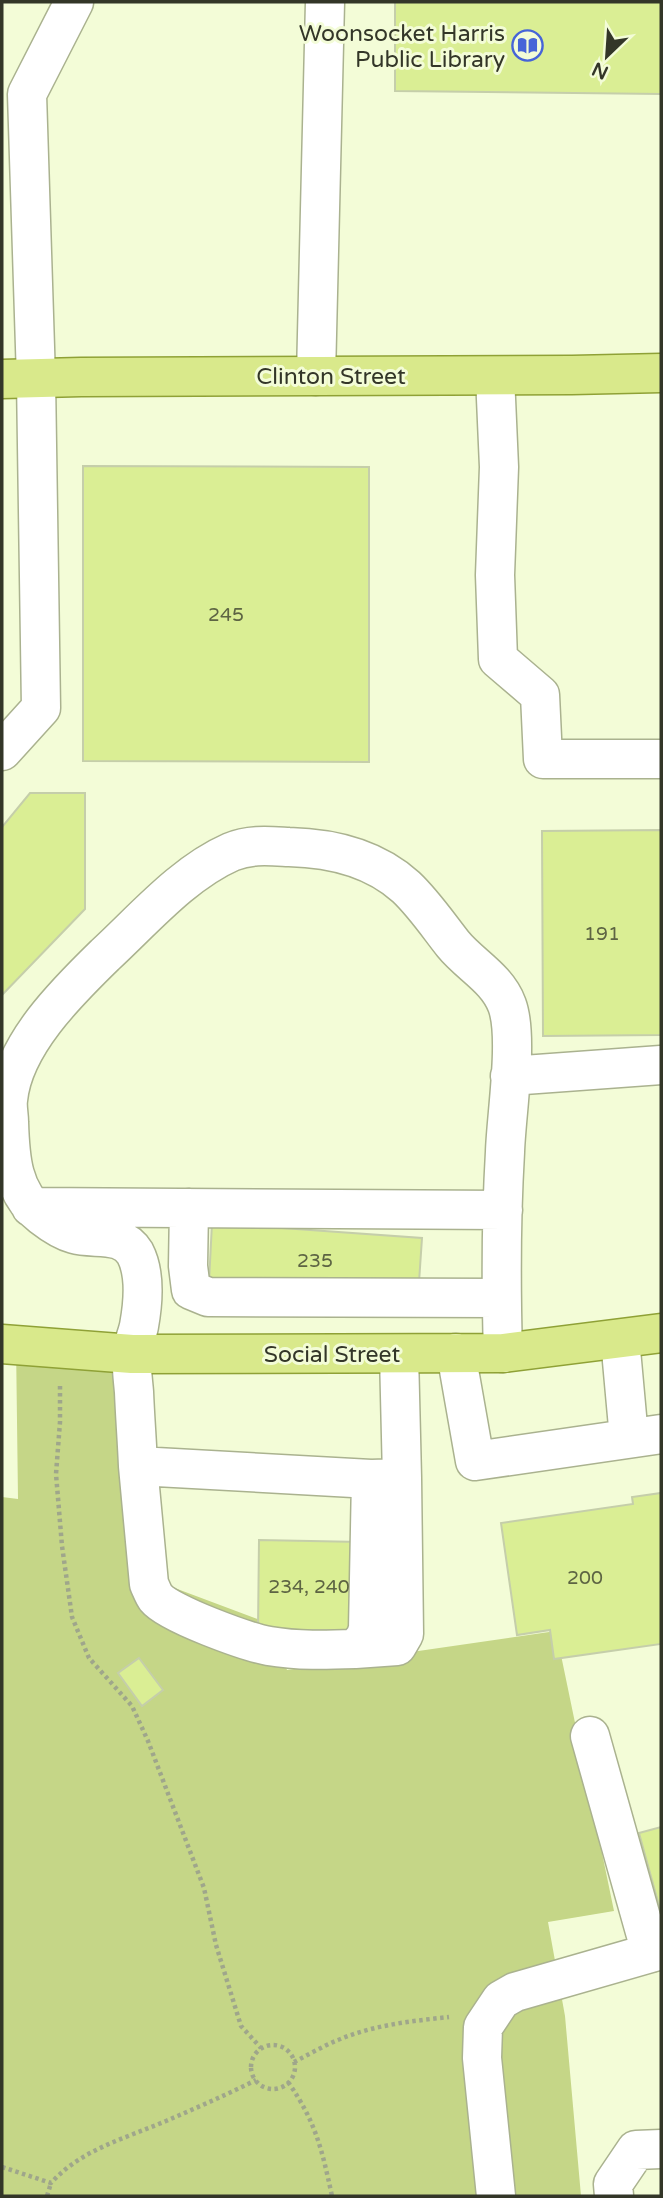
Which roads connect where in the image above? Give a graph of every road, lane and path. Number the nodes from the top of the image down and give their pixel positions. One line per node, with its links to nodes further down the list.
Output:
1 (74, 2): 6 (street)
2 (324, 2): 4 (street)
3 (661, 373): 5 (main road, Clinton Street)
4 (316, 376): 5 (main road, Clinton Street); 6 (main road, Clinton Street)
5 (495, 376): 8 (street)
6 (19, 379): 7 (street)
7 (2, 751)
8 (661, 759)
9 (661, 1065): 10 (street)
10 (510, 1076): 11 (street); 14 (street)
11 (5, 1121): 12 (street)
12 (31, 1207): 13 (street); 22 (street)
13 (189, 1208): 14 (street); 15 (street)
14 (503, 1210): 15 (street)
15 (501, 1298): 21 (street)
16 (661, 1333): 17 (main road, Social Street)
17 (620, 1339): 21 (main road, Social Street); 24 (street)
18 (2, 1344): 19 (main road, Social Street)
19 (60, 1349): 22 (main road, Social Street); 30 (path)
20 (456, 1353): 21 (main road, Social Street); 23 (main road, Social Street); 24 (street)
21 (503, 1353)
22 (132, 1354): 23 (main road, Social Street); 25 (street)
23 (399, 1354): 26 (street)
24 (645, 1436)
25 (138, 1466): 26 (street); 26 (street)
26 (386, 1479)
27 (590, 1736): 28 (street)
28 (656, 1952): 29 (street)
29 (492, 2014): 31 (path); 39 (street)
30 (261, 2048): 31 (path); 32 (path)
31 (294, 2063): 33 (path)
32 (256, 2080): 33 (path); 36 (path)
33 (288, 2082): 38 (path)
34 (661, 2148): 40 (street)
35 (2, 2167): 36 (path)
36 (51, 2183): 37 (path)
37 (47, 2196)
38 (332, 2196)
39 (496, 2196)
40 (614, 2196)

